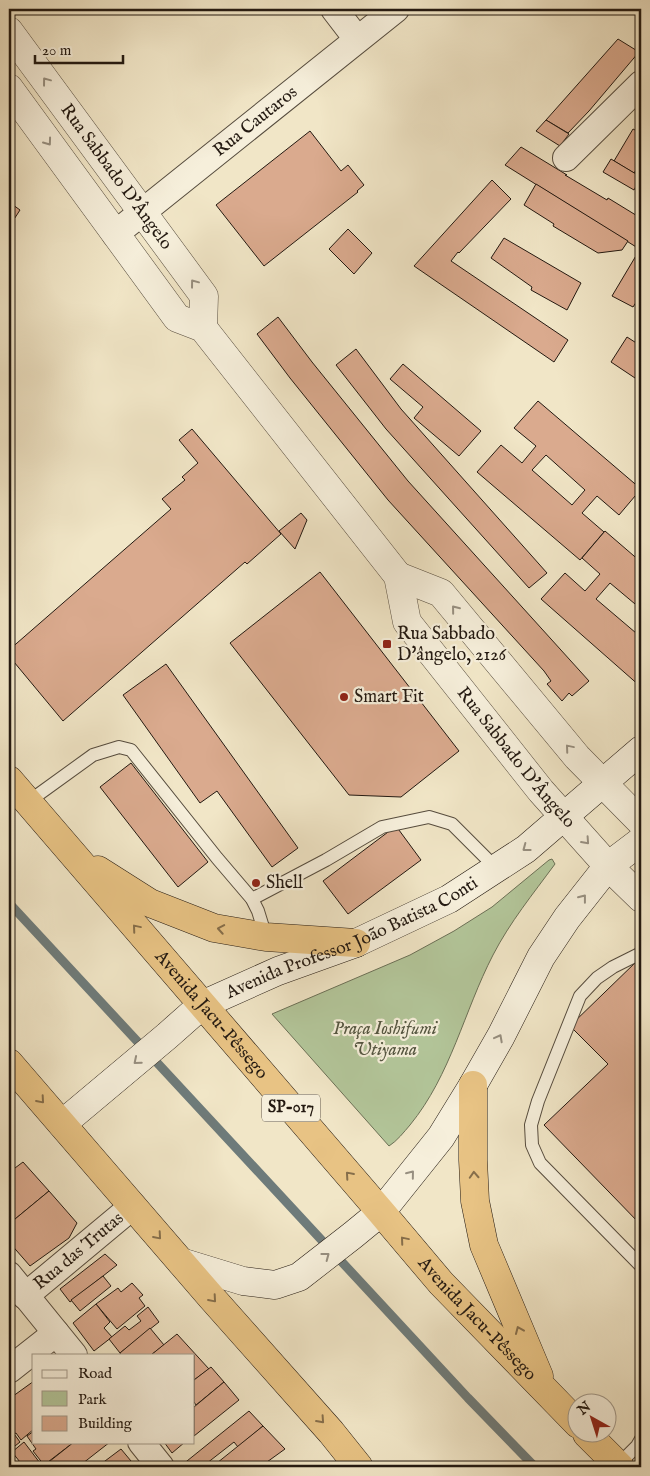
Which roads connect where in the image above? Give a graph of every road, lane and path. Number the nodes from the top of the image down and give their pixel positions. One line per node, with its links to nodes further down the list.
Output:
1 (334, 9): 4 (street)
2 (396, 9): 4 (street, Rua Cautaros)
3 (9, 31): 8 (street, Rua Sabbado D'Ângelo, one-way to 3)
4 (357, 40): 8 (street, Rua Cautaros)
5 (641, 84): 7 (street)
6 (9, 88): 9 (street, Rua Sabbado D'Ângelo, one-way to 9)
7 (566, 158)
8 (142, 213): 9 (street, Rua Cautaros); 10 (street, Rua Sabbado D'Ângelo, one-way to 8)
9 (116, 234): 10 (street, Rua Sabbado D'Ângelo)
10 (203, 328): 11 (street, Rua Sabbado D'Ângelo)
11 (398, 576): 14 (street, one-way to 11); 16 (street, Rua Sabbado D'Ângelo)
12 (641, 750): 14 (street, Avenida Professor João Batista Conti)
13 (9, 780): 15 (highway, Avenida Jacu-Pêssego / SP-017)
14 (603, 783): 16 (street, Avenida Professor João Batista Conti); 17 (street)
15 (28, 802): 19 (highway, Avenida Jacu-Pêssego / SP-017); 23 (lane)
16 (563, 817): 20 (street, Rua Sabbado D'Ângelo, one-way to 20); 21 (street, Avenida Professor João Batista Conti, one-way to 21)
17 (641, 822)
18 (641, 841): 20 (street)
19 (72, 853): 24 (highway, one-way to 19); 27 (highway, Avenida Jacu-Pêssego / SP-017, one-way to 19)
20 (608, 866): 22 (street, Rua Sabbado D'Ângelo); 29 (street, one-way to 20)
21 (496, 868): 23 (lane); 25 (street, Avenida Professor João Batista Conti)
22 (641, 898)
23 (252, 899): 24 (lane)
24 (266, 937): 25 (highway)
25 (356, 943): 27 (street, Avenida Professor João Batista Conti)
26 (641, 955): 34 (lane)
27 (202, 1005): 30 (street, Avenida Professor João Batista Conti, one-way to 30); 32 (highway, Avenida Jacu-Pêssego / SP-017, one-way to 27)
28 (9, 1063): 30 (highway, one-way to 30)
29 (473, 1085): 32 (street, one-way to 29); 40 (highway, one-way to 29)
30 (62, 1124): 31 (highway)
31 (133, 1206): 33 (highway, one-way to 33); 36 (street, Rua das Trutas)
32 (381, 1212): 33 (street, one-way to 32); 40 (highway, Avenida Jacu-Pêssego / SP-017, one-way to 32)
33 (181, 1262): 47 (highway, one-way to 47)
34 (641, 1266)
35 (9, 1275): 36 (street)
36 (26, 1296): 37 (street)
37 (56, 1333): 38 (street); 39 (street)
38 (73, 1354)
39 (9, 1370)
40 (545, 1391): 41 (highway, Avenida Jacu-Pêssego / SP-017)
41 (568, 1414)
42 (641, 1439): 45 (lane)
43 (143, 1444): 46 (street)
44 (597, 1444): 45 (highway)
45 (619, 1466)
46 (161, 1467)
47 (359, 1467)

